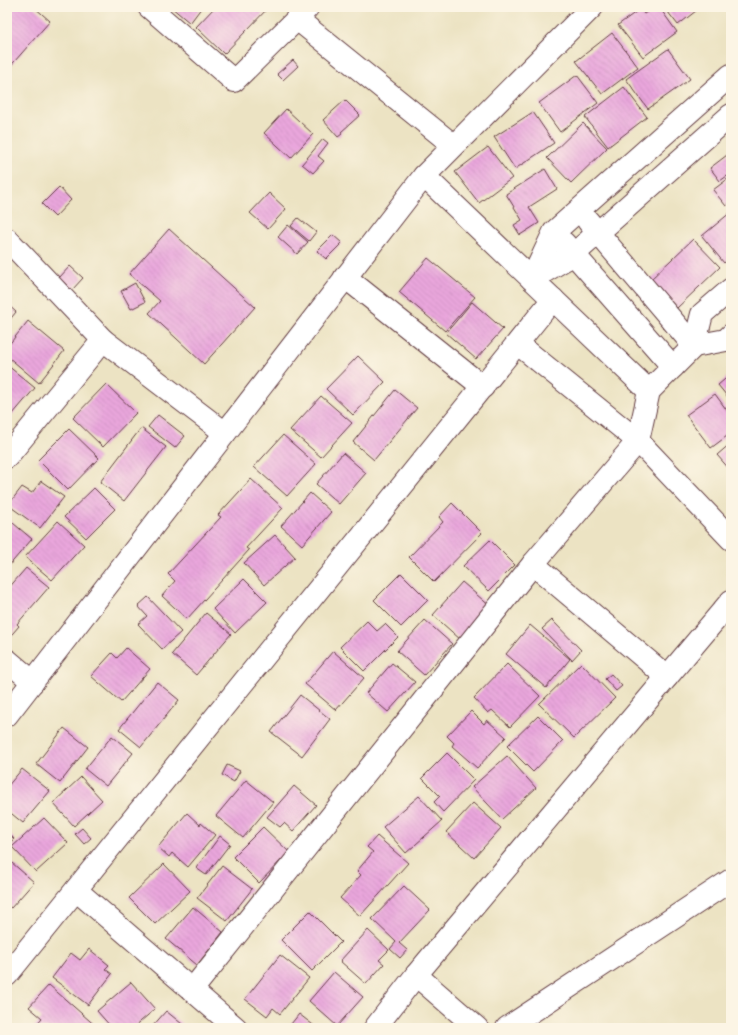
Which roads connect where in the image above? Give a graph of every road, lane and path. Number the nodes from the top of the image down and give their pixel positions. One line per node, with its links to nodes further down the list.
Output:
1 (149, 7): 3 (street)
2 (592, 7): 6 (street)
3 (302, 13): 6 (street)
4 (731, 75): 8 (street)
5 (731, 116): 10 (street)
6 (453, 145): 7 (street)
7 (424, 176): 13 (street); 14 (street)
8 (579, 210): 9 (street); 10 (street)
9 (554, 232): 12 (street); 14 (street)
10 (598, 234): 12 (street); 20 (street)
11 (7, 239): 18 (street)
12 (574, 254): 14 (street); 21 (street)
13 (345, 278): 22 (street); 24 (street)
14 (532, 279): 16 (street)
15 (731, 289): 20 (street)
16 (553, 300): 19 (street); 23 (street)
17 (731, 335): 20 (street)
18 (103, 340): 24 (street); 26 (street)
19 (518, 344): 22 (street); 25 (street)
20 (694, 346): 21 (street)
21 (673, 367): 23 (street)
22 (483, 387): 35 (street)
23 (649, 391): 25 (street)
24 (225, 433): 32 (street)
25 (638, 441): 27 (street); 28 (street)
26 (7, 457)
27 (729, 533)
28 (533, 564): 31 (street); 38 (street)
29 (731, 601): 31 (street)
30 (7, 660): 32 (street)
31 (667, 677): 37 (street)
32 (32, 682): 33 (street)
33 (7, 715)
34 (731, 880): 42 (street)
35 (76, 890): 36 (street); 38 (street)
36 (7, 975)
37 (416, 975): 40 (street); 41 (street)
38 (192, 990): 39 (street)
39 (236, 1028)
40 (375, 1028)
41 (477, 1028)
42 (507, 1028)

